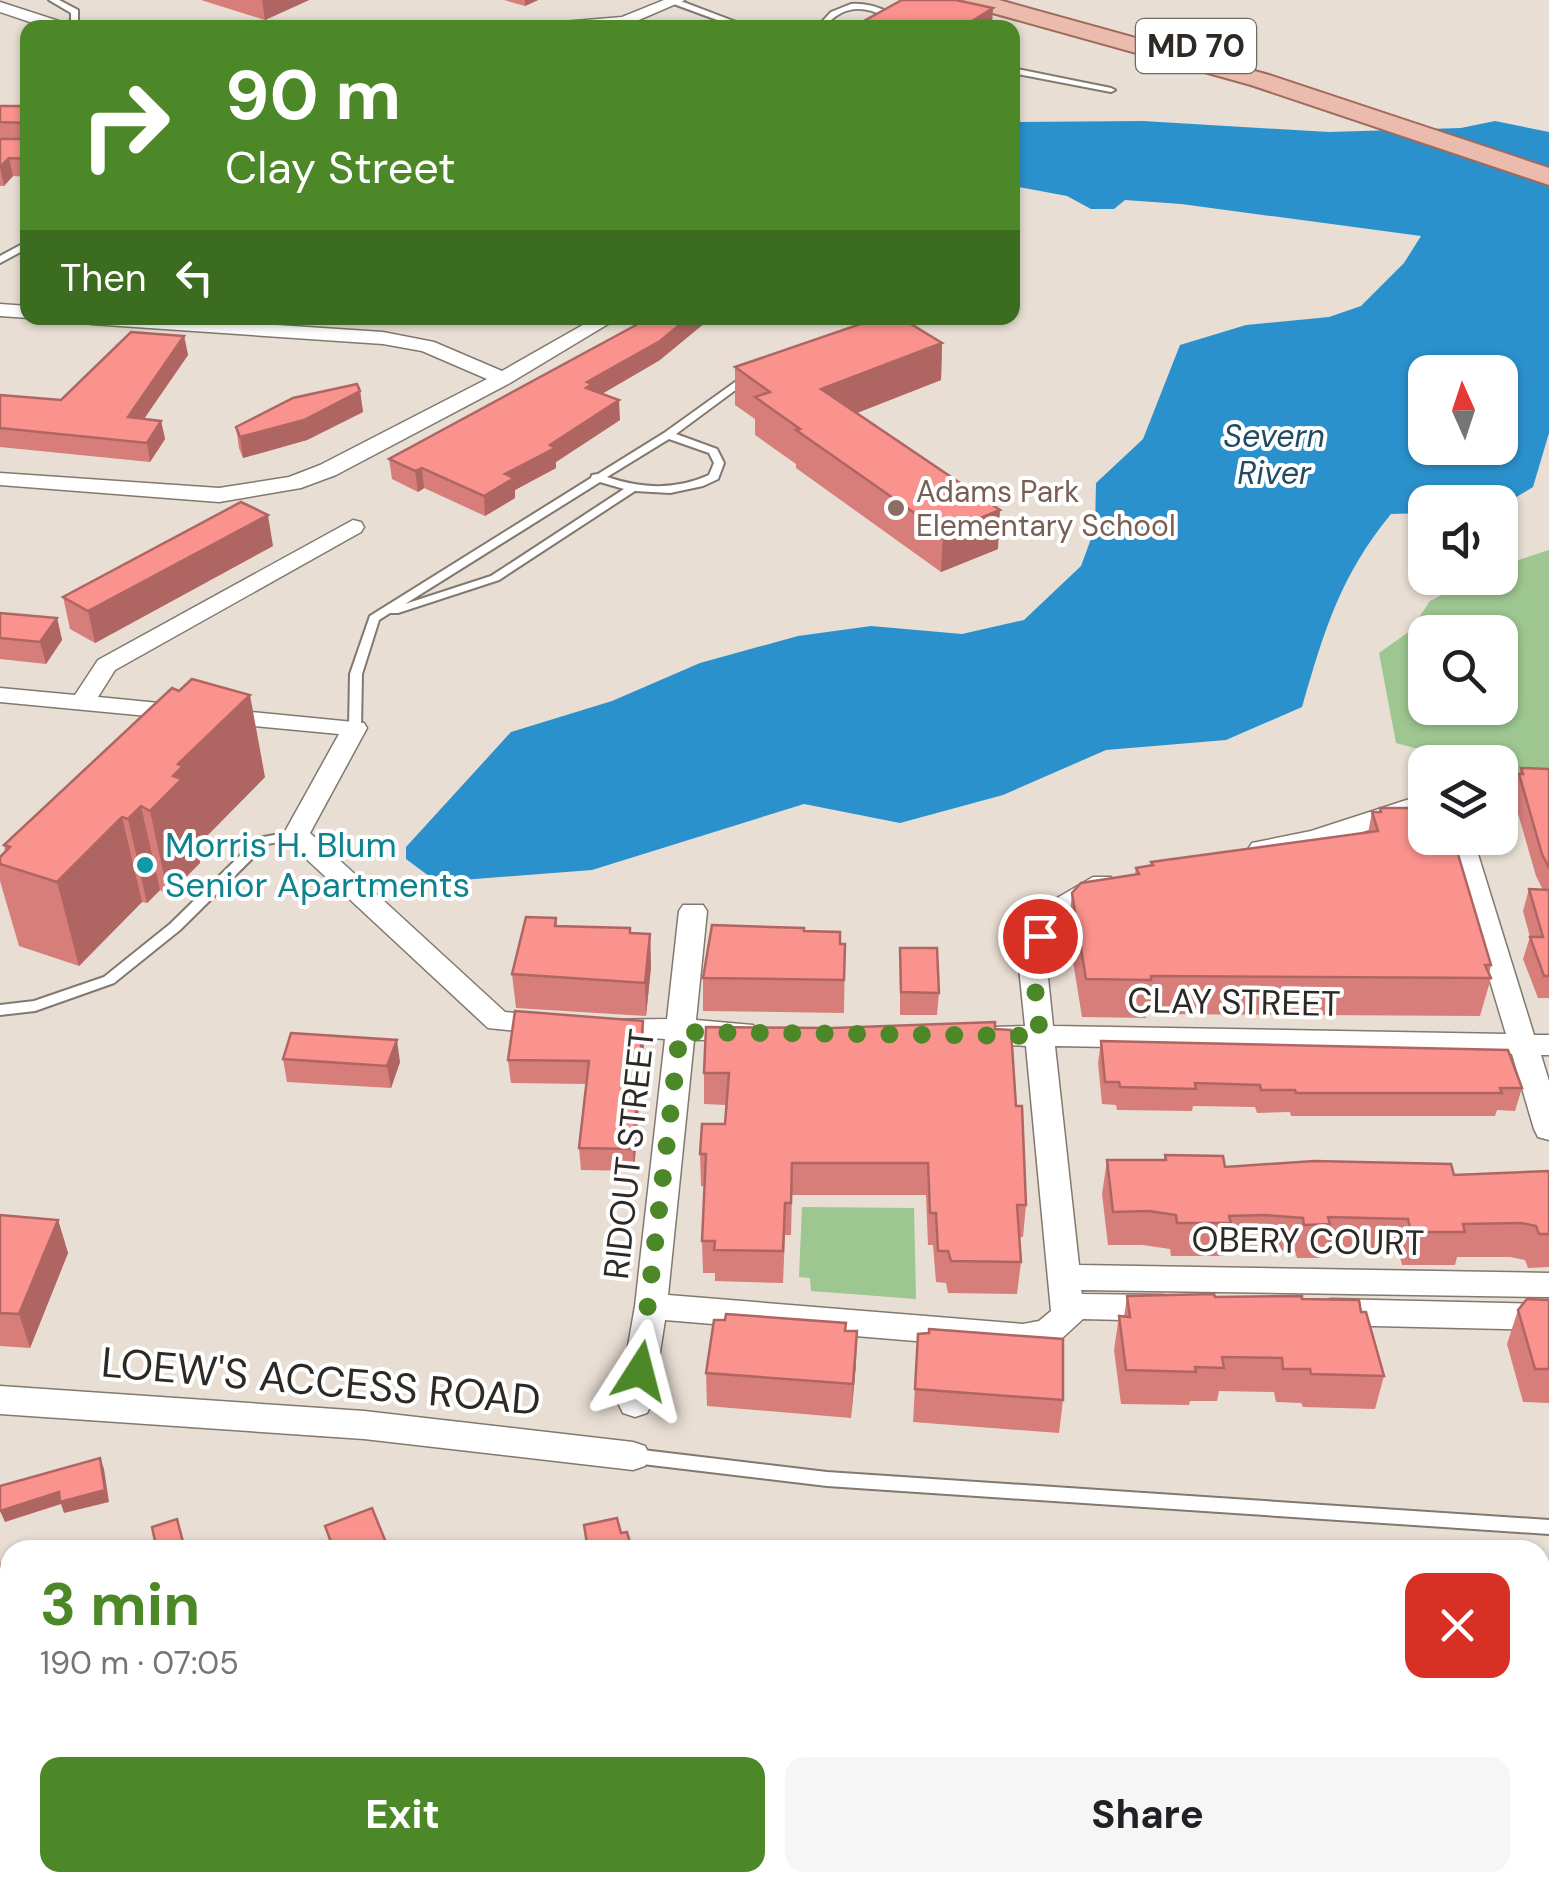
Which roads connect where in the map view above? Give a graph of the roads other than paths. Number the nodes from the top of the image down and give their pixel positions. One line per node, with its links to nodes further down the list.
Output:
1 (53, 0): 7 (lane)
2 (972, 0): 14 (main road, MD 70)
3 (1034, 0): 14 (main road, MD 70)
4 (675, 1): 8 (street); 9 (lane)
5 (0, 7): 6 (street)
6 (41, 20)
7 (75, 20)
8 (624, 20)
9 (726, 20)
10 (825, 20): 11 (lane)
11 (888, 20)
12 (1020, 72): 13 (lane)
13 (1112, 90)
14 (1347, 103): 15 (main road, MD 70); 16 (main road, MD 70)
15 (1549, 163)
16 (1549, 177)
17 (291, 325): 20 (street)
18 (596, 325): 20 (street)
19 (764, 365): 21 (lane)
20 (503, 379): 23 (street)
21 (668, 435): 22 (lane); 24 (lane)
22 (596, 478): 24 (lane); 26 (lane)
23 (0, 479)
24 (630, 490): 26 (lane)
25 (353, 527): 28 (street)
26 (374, 618): 29 (lane)
27 (0, 695): 28 (street)
28 (82, 702): 29 (street)
29 (355, 728): 31 (street)
30 (1408, 808): 32 (street)
31 (296, 835): 36 (lane); 37 (street)
32 (1238, 854)
33 (1466, 855): 41 (street)
34 (1127, 877): 40 (street)
35 (693, 911): 37 (street, RIDOUT STREET)
36 (0, 1010)
37 (680, 1032): 38 (street); 45 (street, RIDOUT STREET)
38 (770, 1033)
39 (940, 1035): 40 (street, CLAY STREET)
40 (1040, 1036): 41 (street, CLAY STREET); 44 (street)
41 (1536, 1044): 42 (street)
42 (1549, 1128)
43 (1549, 1285): 44 (street, OBERY COURT)
44 (1068, 1291): 45 (street); 46 (street, OBERY COURT)
45 (650, 1306): 48 (street, RIDOUT STREET)
46 (1549, 1317)
47 (0, 1400): 49 (street, LOEW'S ACCESS ROAD)
48 (636, 1404)
49 (633, 1456): 50 (lane)
50 (1549, 1526)

